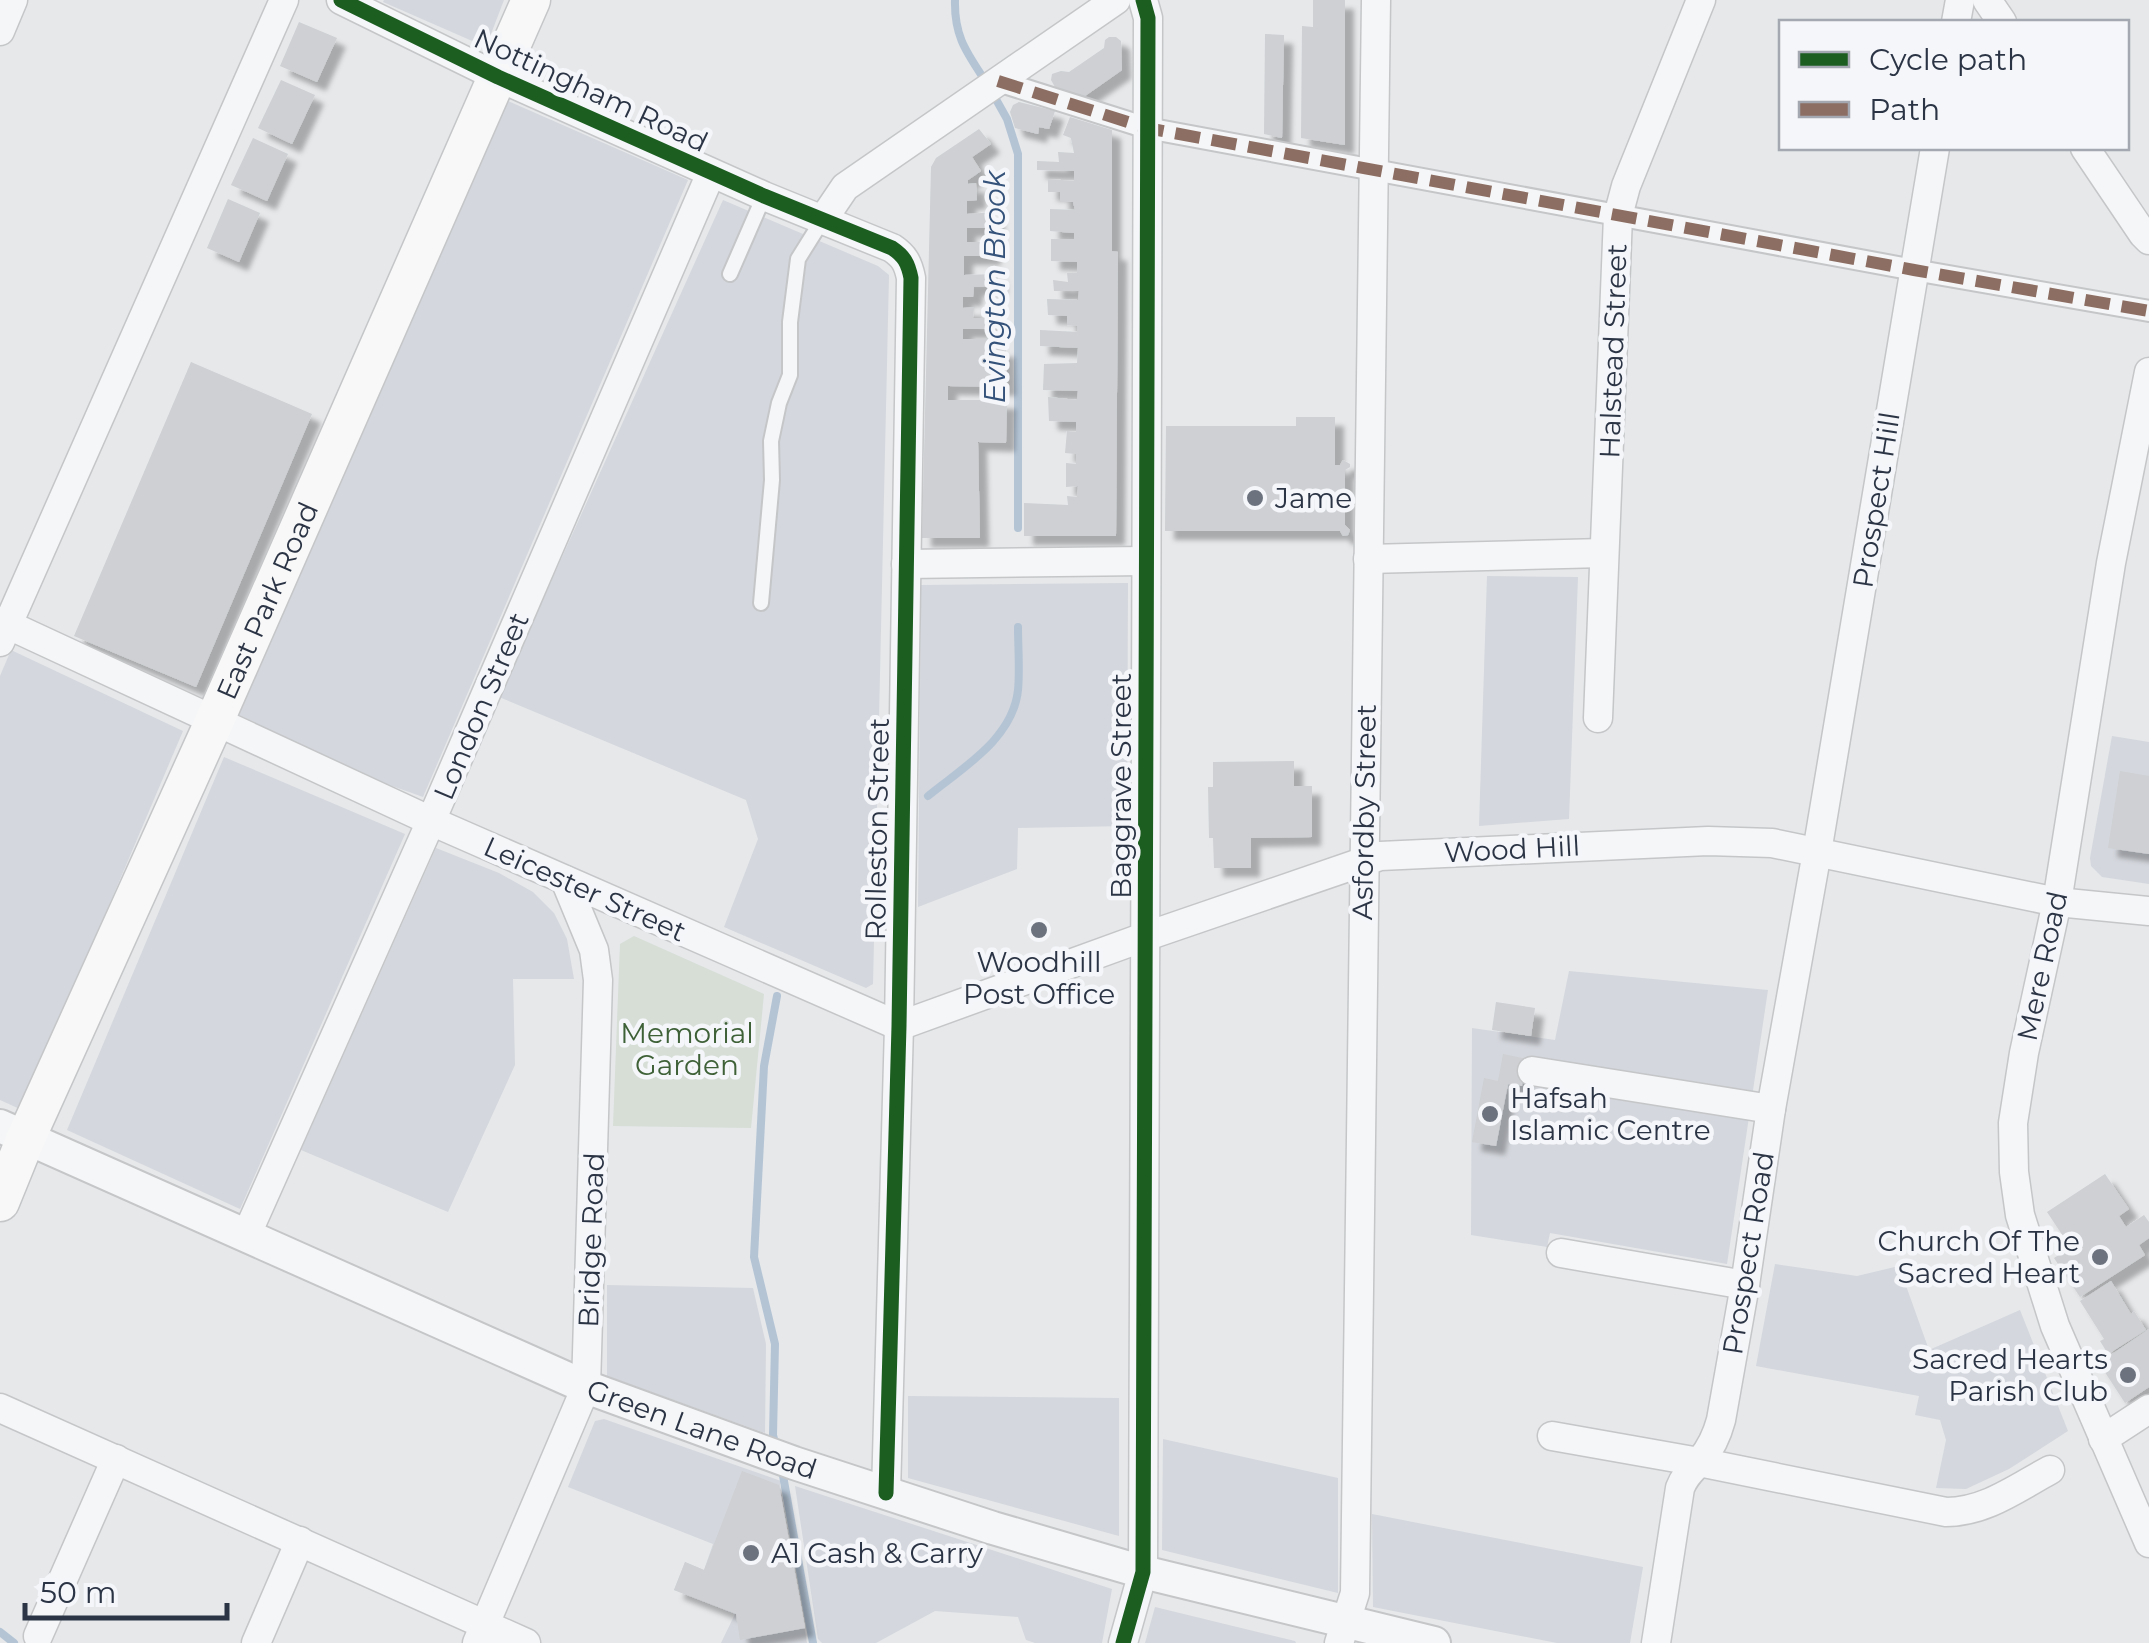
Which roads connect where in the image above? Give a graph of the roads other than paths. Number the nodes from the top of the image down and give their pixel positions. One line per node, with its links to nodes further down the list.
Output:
1 (14, 0): 9 (street)
2 (284, 0): 30 (street)
3 (341, 0): 10 (street, Nottingham Road)
4 (531, 0): 10 (main road, East Park Road)
5 (1116, 0): 11 (street)
6 (1143, 0): 12 (street, Baggrave Street)
7 (1376, 0): 15 (street, Asfordby Street)
8 (1701, 0): 18 (street, Halstead Street)
9 (0, 31)
10 (498, 77): 16 (street, Nottingham Road); 32 (main road, East Park Road)
11 (988, 88): 12 (street); 19 (street)
12 (1148, 128): 15 (street); 27 (street, Baggrave Street)
13 (1935, 150): 21 (street, Prospect Hill)
14 (2086, 150): 20 (street)
15 (1374, 169): 18 (street); 26 (street, Asfordby Street)
16 (711, 173): 17 (street, Nottingham Road); 33 (street, London Street)
17 (764, 196): 19 (street, Nottingham Road); 22 (lane)
18 (1618, 216): 21 (street); 25 (street, Halstead Street)
19 (824, 218): 28 (street, Rolleston Street); 29 (lane)
20 (2149, 240)
21 (1914, 270): 23 (street); 34 (street, Prospect Hill)
22 (730, 274)
23 (2149, 311)
24 (2148, 381): 37 (street, Mere Road)
25 (1604, 553): 26 (street); 31 (street, Halstead Street)
26 (1368, 560): 35 (street, Asfordby Street)
27 (1145, 562): 28 (street); 39 (street, Baggrave Street)
28 (906, 564): 40 (street, Rolleston Street)
29 (761, 603)
30 (3, 629): 32 (street, Leicester Street)
31 (1598, 718)
32 (214, 722): 33 (street, Leicester Street); 43 (main road, East Park Road)
33 (430, 821): 36 (street, Leicester Street); 45 (street, London Street)
34 (1817, 852): 35 (street, Wood Hill); 37 (street, Wood Hill); 42 (street, Prospect Road)
35 (1364, 860): 39 (street, Wood Hill); 60 (street, Asfordby Street)
36 (565, 880): 40 (street, Leicester Street); 48 (street, Bridge Road)
37 (2057, 902): 38 (street, Wood Hill); 52 (street, Mere Road)
38 (2149, 911)
39 (1146, 936): 40 (street, Wood Hill); 59 (street, Baggrave Street)
40 (899, 1026): 56 (street, Rolleston Street)
41 (1532, 1072): 42 (street)
42 (1771, 1108): 47 (street, Prospect Road)
43 (13, 1132): 44 (main road, East Park Road); 45 (street, Green Lane Road)
44 (0, 1202)
45 (246, 1236): 48 (street, Green Lane Road)
46 (1561, 1252): 47 (street)
47 (1745, 1285): 54 (street, Prospect Road)
48 (586, 1386): 56 (street, Green Lane Road); 61 (street, Bridge Road)
49 (0, 1408): 53 (street)
50 (2149, 1408): 52 (street)
51 (1552, 1436): 54 (street)
52 (2103, 1439): 58 (street, Mere Road)
53 (116, 1459): 57 (street); 62 (street)
54 (1700, 1462): 55 (street); 67 (street, Prospect Road)
55 (2050, 1470)
56 (886, 1493): 59 (street, Green Lane Road)
57 (300, 1541): 61 (street); 63 (street)
58 (2149, 1543)
59 (1143, 1572): 60 (street, Green Lane Road); 65 (street, Baggrave Street)
60 (1342, 1633): 66 (street, Green Lane Road)
61 (481, 1634): 64 (street)
62 (38, 1636)
63 (256, 1643)
64 (526, 1643)
65 (1123, 1643)
66 (1434, 1643)
67 (1656, 1643)

